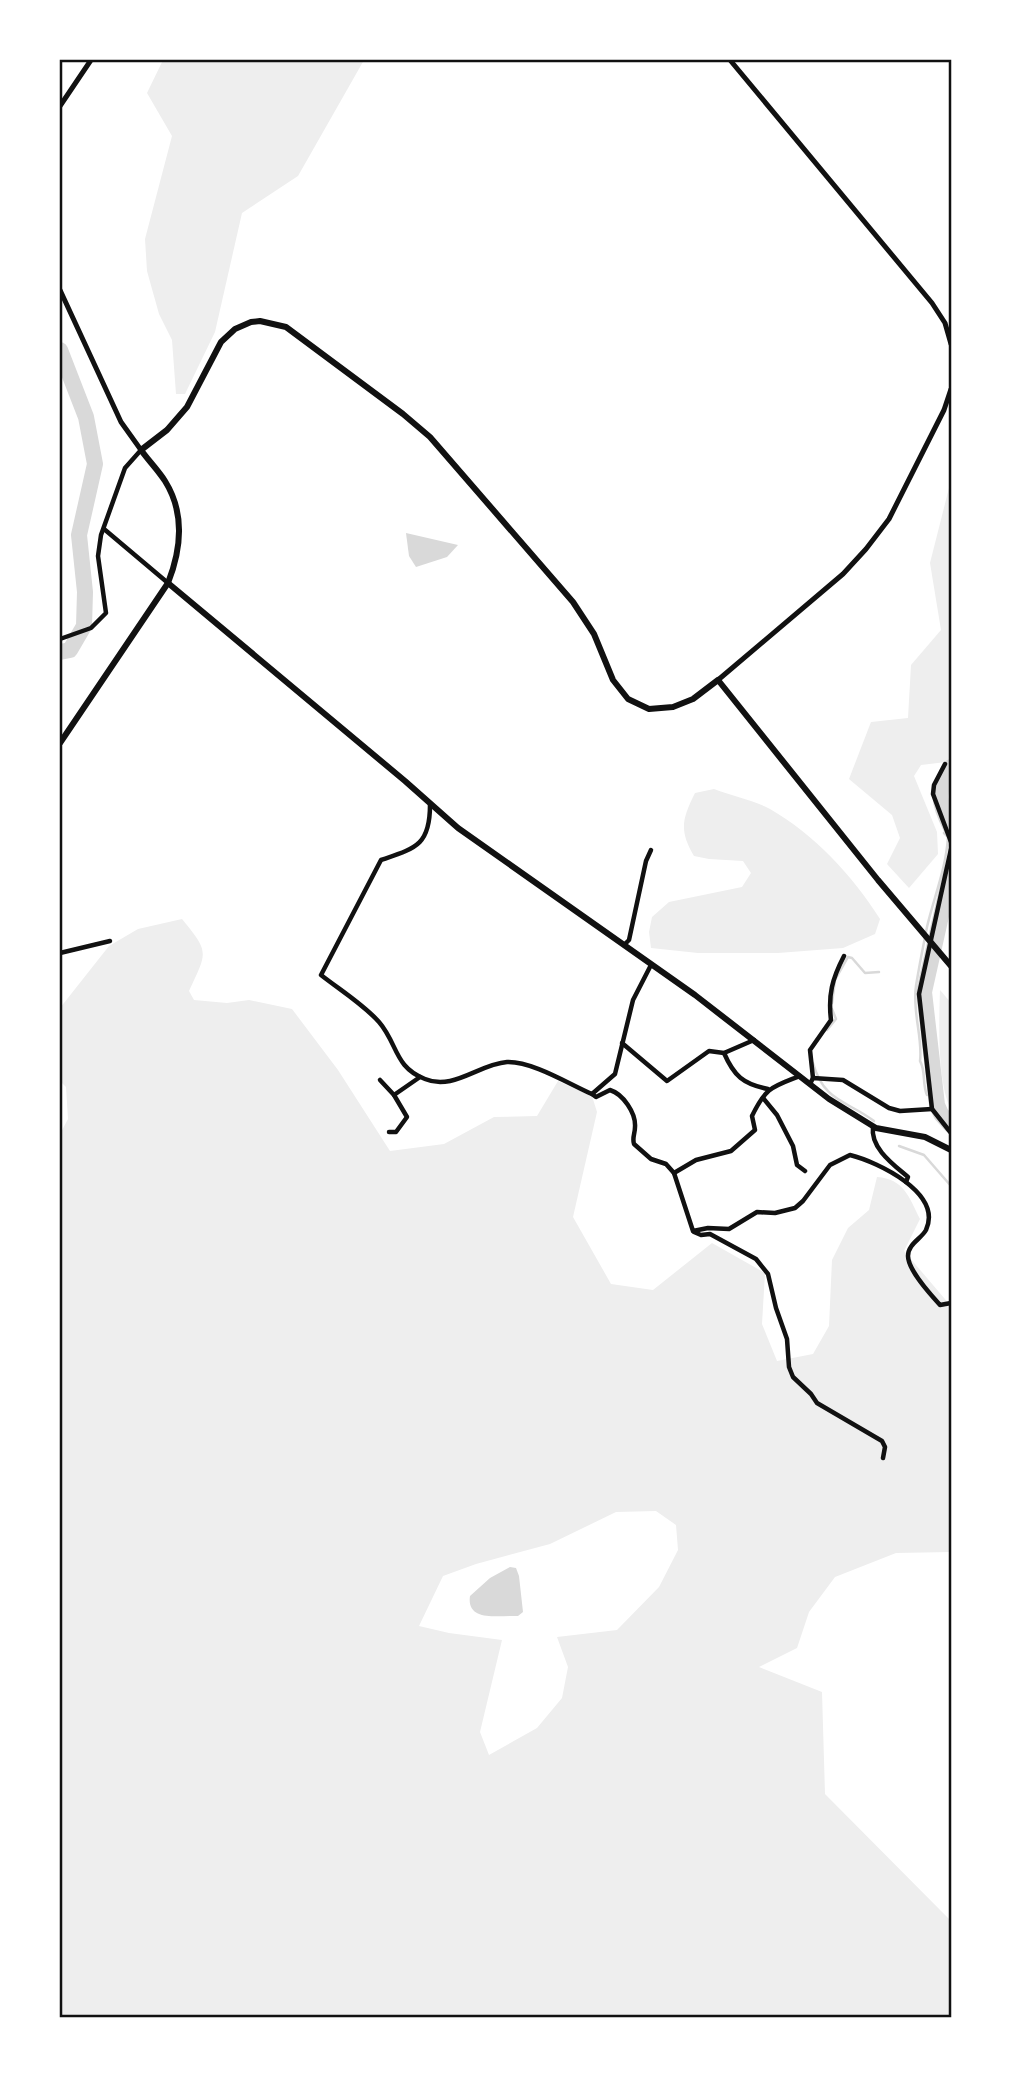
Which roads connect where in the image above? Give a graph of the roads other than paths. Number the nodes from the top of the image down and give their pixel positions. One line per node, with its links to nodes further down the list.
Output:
1 (91, 60): 3 (street)
2 (730, 60): 5 (street)
3 (60, 106)
4 (60, 290): 7 (street)
5 (951, 344)
6 (951, 389): 11 (street)
7 (141, 450): 8 (street); 9 (main road); 11 (main road)
8 (104, 529): 9 (street); 10 (street)
9 (168, 583): 12 (main road); 14 (main road)
10 (60, 639)
11 (718, 680): 23 (main road)
12 (60, 743)
13 (945, 764): 15 (street)
14 (430, 805): 19 (main road); 28 (street)
15 (951, 842)
16 (951, 849): 35 (street)
17 (651, 850): 19 (street)
18 (110, 941): 20 (street)
19 (625, 944): 22 (main road)
20 (60, 953)
21 (844, 956): 30 (street)
22 (651, 965): 24 (main road); 25 (street)
23 (951, 966)
24 (755, 1040): 26 (street); 27 (main road)
25 (622, 1043): 26 (street); 32 (street)
26 (724, 1053): 31 (street)
27 (800, 1076): 30 (main road); 31 (street)
28 (420, 1077): 32 (street); 33 (street)
29 (380, 1080): 33 (street)
30 (815, 1080): 35 (street); 36 (main road)
31 (768, 1090): 34 (street)
32 (592, 1094): 41 (street)
33 (394, 1096): 37 (street)
34 (762, 1098): 40 (street); 41 (street)
35 (932, 1110): 38 (street)
36 (873, 1127): 39 (main road); 42 (street)
37 (389, 1132)
38 (951, 1133)
39 (951, 1150)
40 (805, 1171)
41 (674, 1173): 43 (street)
42 (906, 1182): 43 (street); 44 (street)
43 (693, 1231): 45 (street)
44 (951, 1303)
45 (884, 1458)

